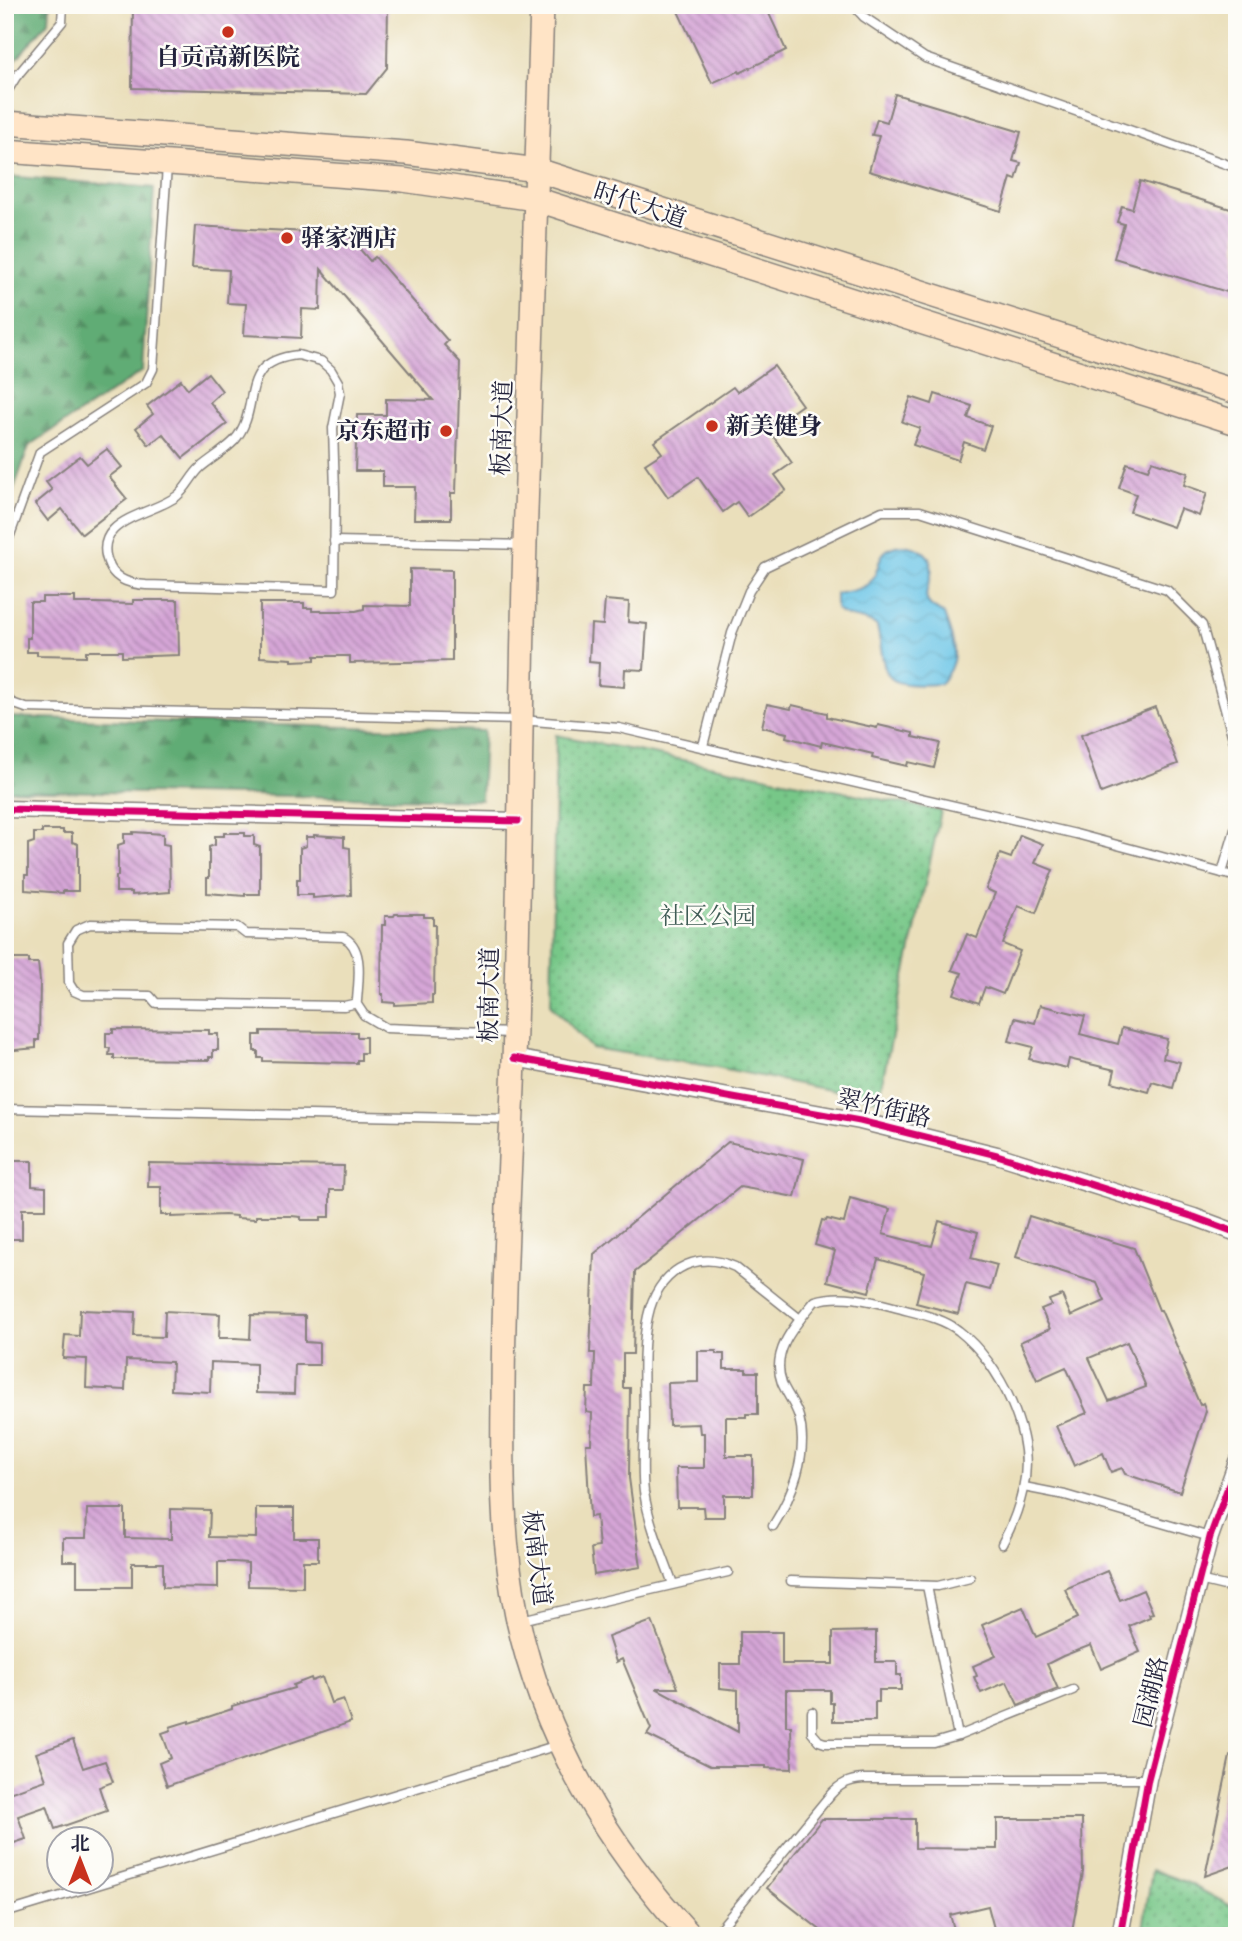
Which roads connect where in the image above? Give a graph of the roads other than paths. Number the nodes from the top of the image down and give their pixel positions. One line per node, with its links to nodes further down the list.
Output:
1 (63, 5): 4 (lane)
2 (542, 5): 9 (main road, 板南大道)
3 (853, 5): 8 (lane)
4 (5, 95)
5 (5, 122): 9 (main road, 时代大道)
6 (5, 151): 7 (main road, 时代大道)
7 (167, 163): 10 (main road, 时代大道); 15 (lane)
8 (1237, 168)
9 (537, 170): 10 (main road, 板南大道); 11 (main road, 时代大道)
10 (535, 199): 12 (main road, 时代大道); 14 (main road, 板南大道)
11 (1237, 393)
12 (1237, 423)
13 (334, 541): 13 (lane); 14 (lane)
14 (525, 545): 17 (main road, 板南大道)
15 (5, 549)
16 (5, 695): 17 (lane)
17 (521, 720): 18 (lane); 21 (main road, 板南大道)
18 (703, 746): 19 (lane); 23 (lane)
19 (1237, 753)
20 (5, 809): 21 (street)
21 (518, 821): 26 (main road, 板南大道)
22 (1237, 822): 23 (lane)
23 (1222, 873): 24 (lane)
24 (1237, 877)
25 (356, 1003): 25 (lane); 26 (lane)
26 (514, 1033): 27 (main road, 板南大道)
27 (514, 1058): 29 (main road, 板南大道); 30 (street, 翠竹街路)
28 (5, 1109): 29 (lane)
29 (511, 1119): 44 (main road, 板南大道)
30 (1237, 1233)
31 (800, 1319): 33 (lane); 34 (lane); 41 (lane)
32 (1237, 1462): 35 (street, 园湖路)
33 (1024, 1487): 35 (lane); 36 (lane)
34 (773, 1526)
35 (1210, 1537): 39 (street, 园湖路)
36 (1002, 1544)
37 (728, 1572): 41 (lane)
38 (970, 1578): 42 (lane)
39 (1199, 1580): 43 (lane); 49 (street, 园湖路)
40 (790, 1581): 42 (lane)
41 (673, 1584): 44 (lane)
42 (927, 1586): 47 (lane)
43 (1237, 1589)
44 (518, 1621): 48 (main road, 板南大道)
45 (1073, 1690): 47 (lane)
46 (812, 1712): 47 (lane)
47 (958, 1736)
48 (561, 1744): 50 (lane); 51 (main road, 板南大道)
49 (1148, 1779): 52 (lane); 53 (street, 园湖路)
50 (5, 1913)
51 (691, 1936)
52 (714, 1936)
53 (1120, 1936)

